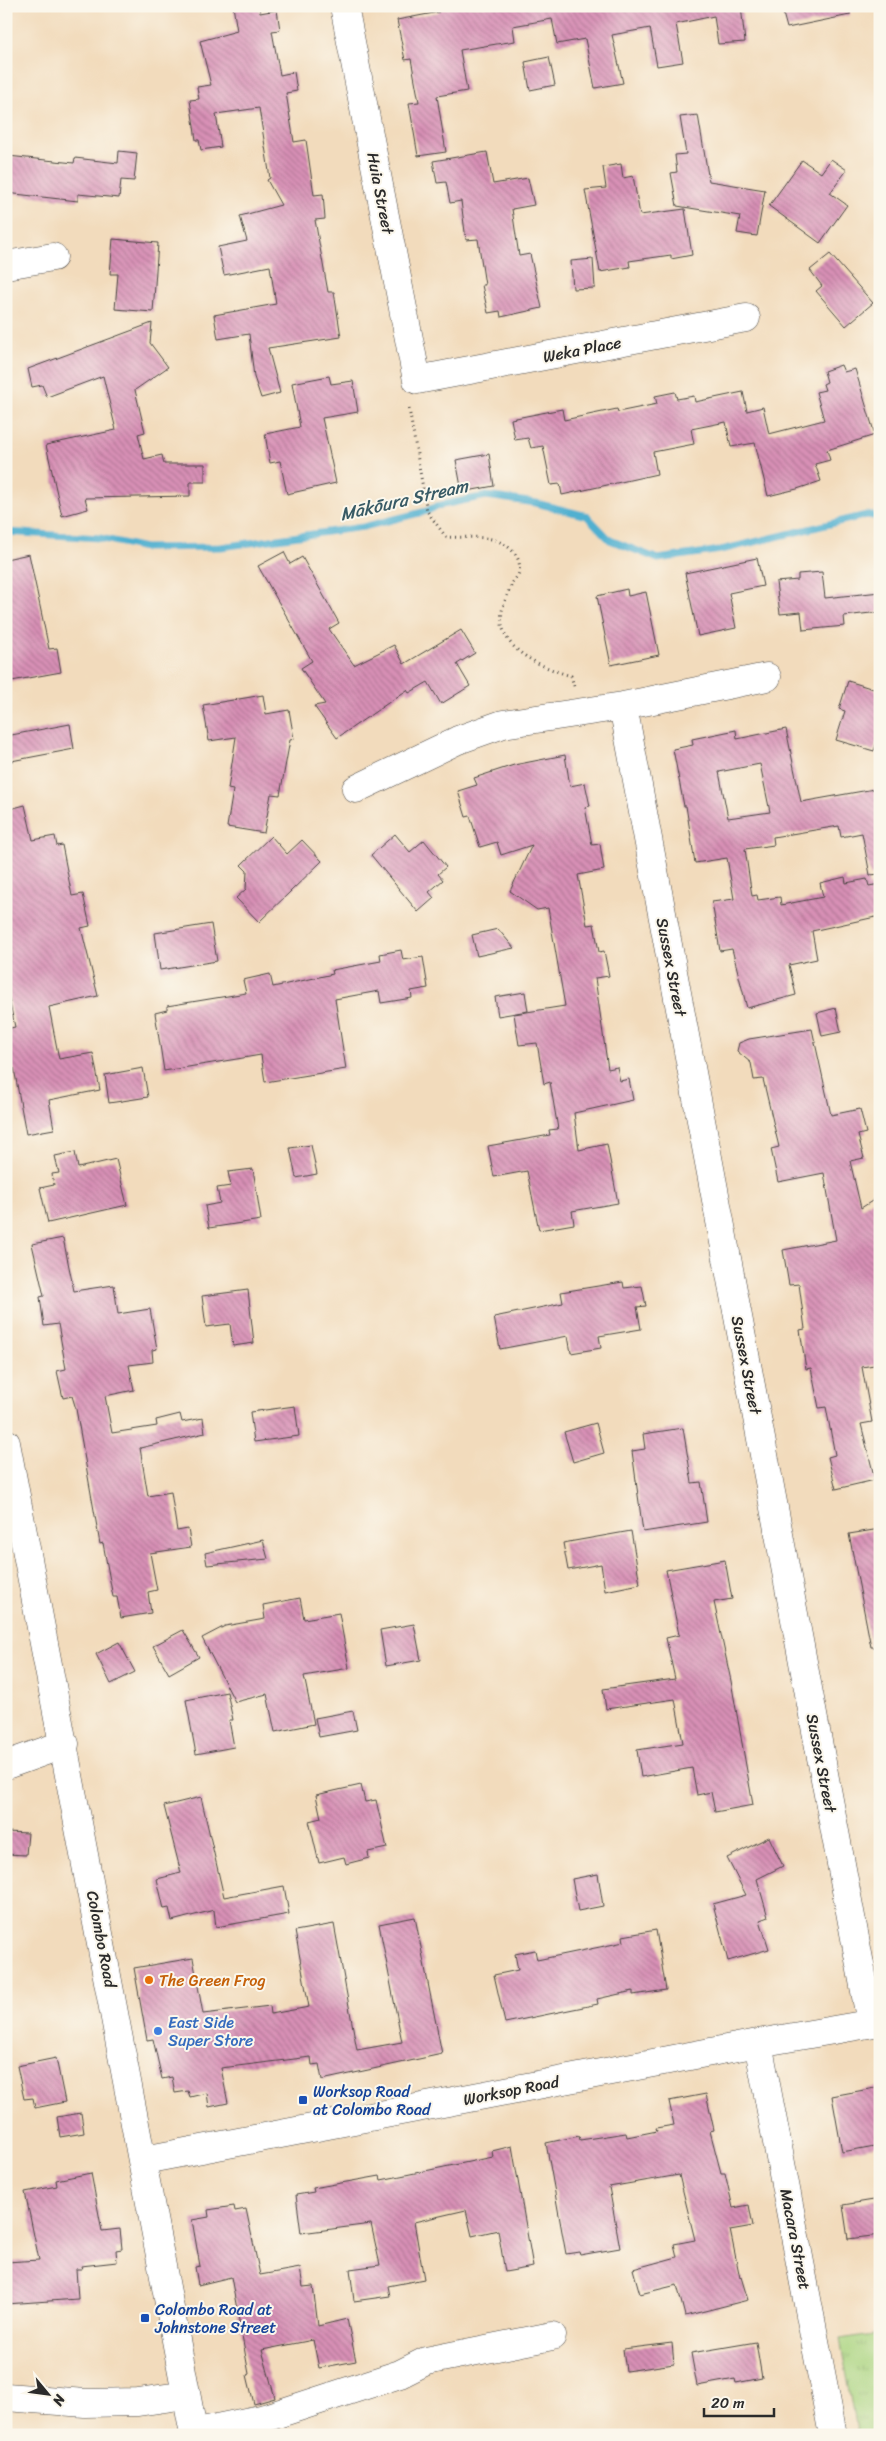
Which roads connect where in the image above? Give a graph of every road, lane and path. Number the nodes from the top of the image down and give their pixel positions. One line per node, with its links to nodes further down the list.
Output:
1 (344, 6): 5 (street, Huia Street)
2 (53, 257): 3 (street)
3 (6, 265)
4 (746, 318): 5 (street, Weka Place)
5 (417, 380)
6 (409, 409): 8 (path)
7 (767, 677): 9 (street)
8 (578, 696)
9 (623, 706): 10 (street); 14 (street, Sussex Street)
10 (356, 789)
11 (6, 1443): 12 (street, Colombo Road)
12 (65, 1744): 13 (street); 16 (street, Colombo Road)
13 (6, 1765)
14 (876, 2023): 15 (street, Worksop Road)
15 (758, 2043): 16 (street, Worksop Road); 21 (street, Macara Street)
16 (144, 2160): 18 (street, Colombo Road)
17 (552, 2336): 20 (street)
18 (186, 2395): 19 (street); 20 (street, Colombo Road)
19 (6, 2397)
20 (194, 2434)
21 (833, 2435)

